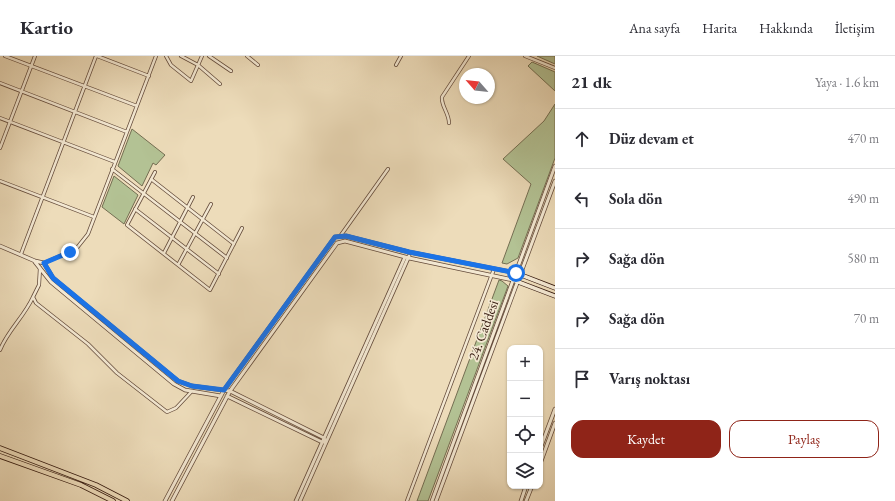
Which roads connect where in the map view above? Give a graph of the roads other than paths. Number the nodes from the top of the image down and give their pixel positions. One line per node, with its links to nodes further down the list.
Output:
1 (5, 56): 16 (street)
2 (35, 56): 16 (street)
3 (96, 56): 19 (street); 22 (street)
4 (156, 56): 19 (street)
5 (166, 56): 13 (street)
6 (181, 56): 13 (street)
7 (202, 56): 13 (street)
8 (209, 56): 18 (street)
9 (247, 56): 14 (street)
10 (401, 56): 15 (street)
11 (469, 56): 28 (street)
12 (525, 56): 17 (street)
13 (198, 65): 21 (street)
14 (258, 65)
15 (396, 65)
16 (31, 66): 22 (street); 23 (street)
17 (555, 68)
18 (231, 71)
19 (149, 76): 24 (street)
20 (0, 83): 23 (street)
21 (220, 84)
22 (84, 86): 24 (street); 25 (street)
23 (22, 92): 25 (street); 27 (street)
24 (137, 106): 29 (street)
25 (74, 112): 29 (street); 30 (street)
26 (0, 118): 27 (street)
27 (10, 122): 30 (street); 31 (street)
28 (448, 122)
29 (127, 132): 32 (street)
30 (63, 142): 32 (street); 41 (street)
31 (0, 148)
32 (115, 162): 34 (street)
33 (555, 166): 67 (street, 24. Caddesi)
34 (112, 169): 40 (street); 46 (street)
35 (388, 169): 51 (street)
36 (155, 172): 37 (street)
37 (151, 179): 40 (street); 44 (street)
38 (0, 181): 41 (street)
39 (555, 181): 70 (street, 24. Caddesi)
40 (144, 194): 45 (street); 48 (street)
41 (42, 197): 46 (street); 58 (street)
42 (193, 197): 44 (street)
43 (210, 204): 47 (street)
44 (188, 208): 47 (street); 48 (street)
45 (136, 209): 52 (street); 57 (street)
46 (94, 218): 63 (street)
47 (202, 219): 50 (street); 53 (street)
48 (180, 222): 50 (street); 52 (street)
49 (242, 228): 53 (street)
50 (195, 234): 55 (street); 60 (street)
51 (341, 235): 56 (street); 77 (street)
52 (172, 237): 55 (street); 57 (street)
53 (234, 244): 60 (street)
54 (0, 246): 58 (street)
55 (187, 249): 64 (street); 68 (street)
56 (409, 252): 59 (street); 61 (street); 66 (street)
57 (164, 253): 64 (street)
58 (21, 254): 62 (street)
59 (405, 257): 61 (street); 79 (street); 84 (street)
60 (226, 258): 68 (street)
61 (409, 258): 69 (street); 84 (street)
62 (35, 261): 63 (street); 65 (street)
63 (44, 263): 77 (street)
64 (178, 265): 68 (street)
65 (40, 268): 75 (street); 78 (street)
66 (494, 269): 67 (street); 69 (street)
67 (516, 273): 70 (main road); 71 (street, 24. Caddesi)
68 (218, 274)
69 (492, 275): 71 (street); 98 (street)
70 (520, 275): 72 (street, 24. Caddesi); 73 (main road)
71 (513, 280): 72 (main road); 99 (street, 24. Caddesi)
72 (518, 282): 74 (main road); 100 (street, 24. Caddesi)
73 (555, 288)
74 (555, 296)
75 (33, 297): 76 (street); 78 (street)
76 (0, 350)
77 (224, 390): 79 (street); 80 (street)
78 (193, 391): 80 (street)
79 (230, 391): 81 (street); 84 (street)
80 (221, 396): 81 (street); 94 (street)
81 (227, 396): 86 (street); 95 (street)
82 (555, 409): 85 (street)
83 (555, 423): 89 (street)
84 (325, 440): 86 (street); 97 (street)
85 (543, 441)
86 (322, 442): 96 (street)
87 (0, 448): 93 (highway)
88 (0, 456): 92 (highway)
89 (543, 456)
90 (525, 489): 101 (street)
91 (531, 489): 102 (street)
92 (113, 501)
93 (127, 501)
94 (165, 501)
95 (172, 501)
96 (296, 501)
97 (300, 501)
98 (407, 501)
99 (432, 501)
100 (436, 501)
101 (520, 501)
102 (526, 501)

